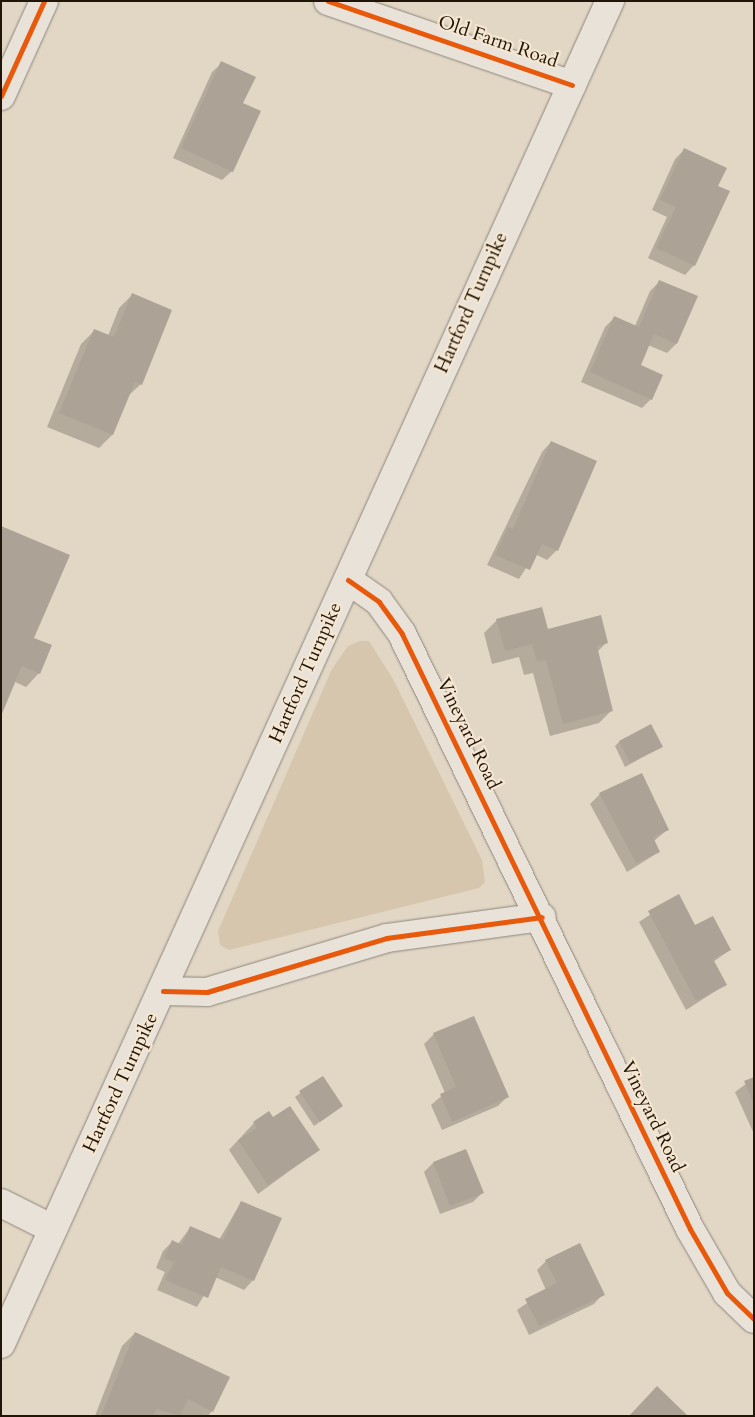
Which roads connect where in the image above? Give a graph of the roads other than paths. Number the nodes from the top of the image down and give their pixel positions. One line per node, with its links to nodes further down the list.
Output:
1 (44, 1): 5 (street)
2 (328, 1): 4 (street, Old Farm Road)
3 (610, 1): 4 (street, Hartford Turnpike)
4 (572, 85): 6 (street, Hartford Turnpike)
5 (1, 96)
6 (348, 580): 7 (street, Vineyard Road); 8 (street, Hartford Turnpike)
7 (542, 917): 8 (street); 11 (street, Vineyard Road)
8 (163, 992): 10 (street, Hartford Turnpike)
9 (1, 1203): 10 (street)
10 (53, 1229): 12 (street, Hartford Turnpike)
11 (754, 1319)
12 (1, 1344)

